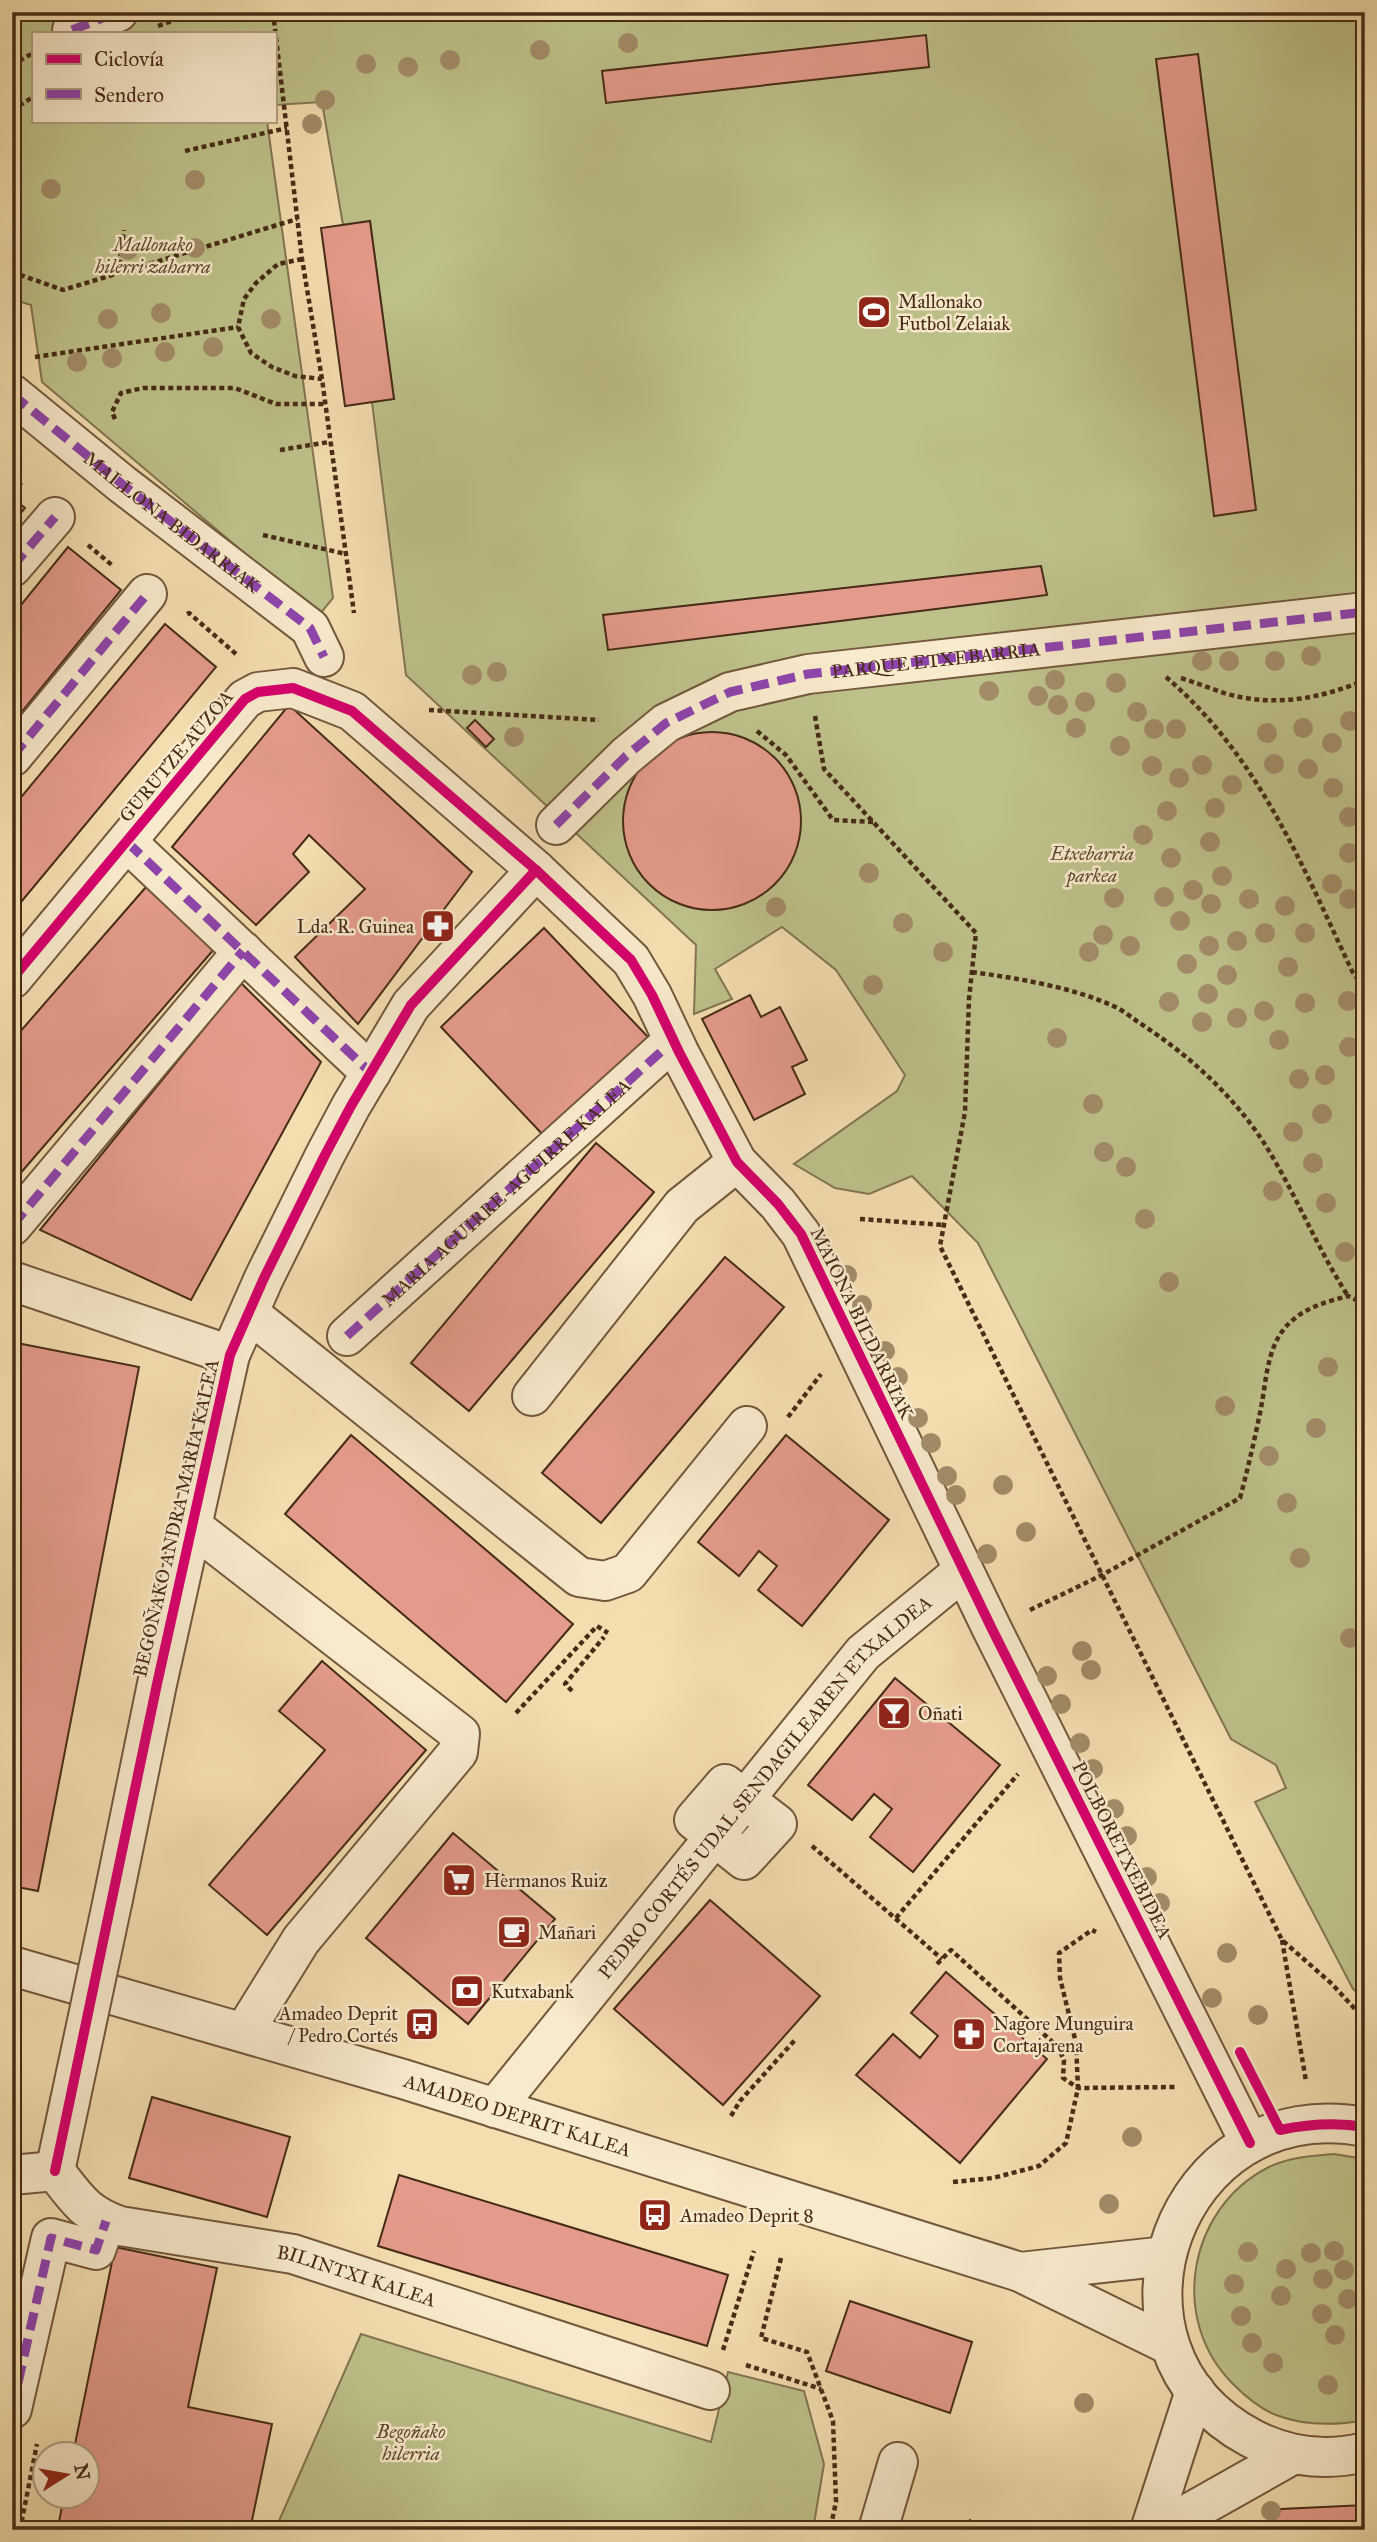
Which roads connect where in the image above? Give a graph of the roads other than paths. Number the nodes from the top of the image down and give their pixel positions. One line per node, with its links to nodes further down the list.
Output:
1 (134, 21): 2 (street)
2 (72, 30)
3 (12, 394): 8 (street, MALLONA BIDARRIAK)
4 (55, 517): 5 (street)
5 (12, 567)
6 (147, 594): 9 (street)
7 (1365, 612): 10 (street, PARQUE ETXEBARRIA)
8 (324, 657)
9 (12, 757)
10 (556, 825)
11 (127, 842): 12 (street, GURUTZE AUZOA); 13 (street); 14 (street, GURUTZE AUZOA)
12 (536, 870): 16 (street, BEGOÑAKO ANDRA MARIA KALEA); 17 (street, MAIONA BILDARRIAK)
13 (243, 951): 16 (street); 18 (street)
14 (12, 979)
15 (664, 1049): 21 (street, MARIA AGUIRRE-AGUIRRE KALEA)
16 (371, 1073): 20 (street, BEGOÑAKO ANDRA MARIA KALEA)
17 (737, 1162): 23 (street); 26 (street, MAIONA BILDARRIAK)
18 (12, 1226)
19 (12, 1281): 22 (street)
20 (250, 1314): 22 (street, BEGOÑAKO ANDRA MARIA KALEA); 24 (street)
21 (347, 1336)
22 (230, 1356): 25 (street, BEGOÑAKO ANDRA MARIA KALEA)
23 (532, 1396)
24 (747, 1426)
25 (192, 1526): 28 (street); 32 (street, BEGOÑAKO ANDRA MARIA KALEA, bridge)
26 (963, 1571): 29 (street, PEDRO CORTÉS UDAL SENDAGILEAREN ETXALDEA); 31 (street, POLBORETXEBIDEA)
27 (12, 1966): 28 (street, AMADEO DEPRIT KALEA)
28 (244, 2032): 29 (street, AMADEO DEPRIT KALEA)
29 (495, 2108): 36 (street, AMADEO DEPRIT KALEA)
30 (1365, 2127): 31 (street)
31 (1250, 2143): 35 (street)
32 (55, 2171): 33 (street); 34 (street, BILINTXI KALEA)
33 (12, 2175)
34 (106, 2221): 38 (street, BILINTXI KALEA); 40 (street)
35 (1166, 2256): 36 (street, AMADEO DEPRIT KALEA); 37 (street)
36 (1020, 2272): 37 (street, AMADEO DEPRIT KALEA)
37 (1169, 2345): 39 (street)
38 (721, 2369)
39 (1195, 2391): 41 (street); 45 (street)
40 (12, 2409)
41 (1294, 2454): 42 (street); 46 (street)
42 (1358, 2457)
43 (898, 2462): 44 (street)
44 (878, 2530)
45 (1150, 2530)
46 (1159, 2530)

